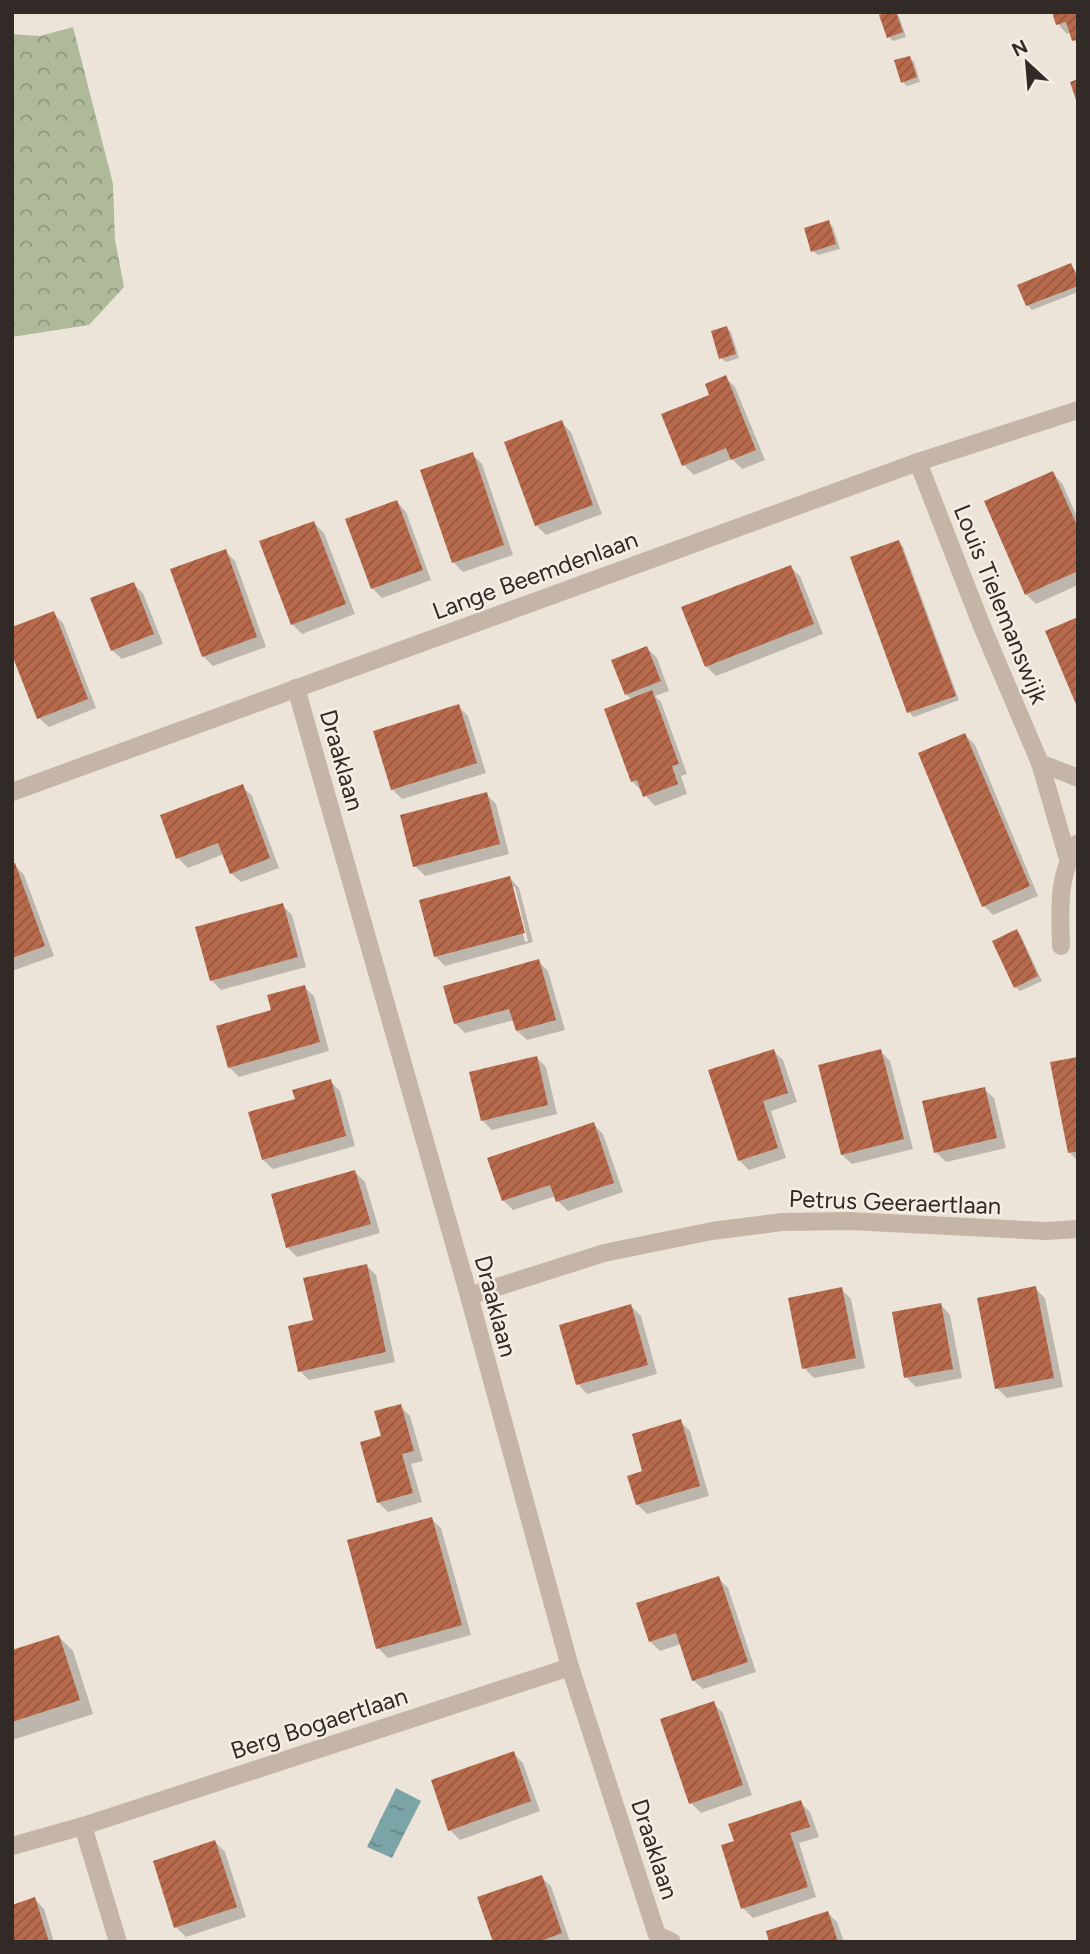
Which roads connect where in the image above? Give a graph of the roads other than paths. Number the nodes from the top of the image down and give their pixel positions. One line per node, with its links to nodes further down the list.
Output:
1 (1078, 410): 2 (street, Lange Beemdenlaan)
2 (918, 462): 3 (street, Lange Beemdenlaan); 4 (street, Louis Tielemanswijk)
3 (296, 688): 6 (street, Lange Beemdenlaan); 10 (street, Draaklaan)
4 (1040, 763): 5 (street); 7 (street, Louis Tielemanswijk)
5 (1078, 778)
6 (12, 792)
7 (1073, 851): 8 (street, Louis Tielemanswijk)
8 (1061, 946)
9 (1078, 1228): 10 (street, Petrus Geeraertlaan)
10 (468, 1296): 11 (street, Draaklaan)
11 (570, 1667): 12 (street, Berg Bogaertlaan); 14 (street, Draaklaan)
12 (83, 1826): 13 (street, Berg Bogaertlaan); 15 (street)
13 (12, 1846)
14 (660, 1940)
15 (118, 1942)

